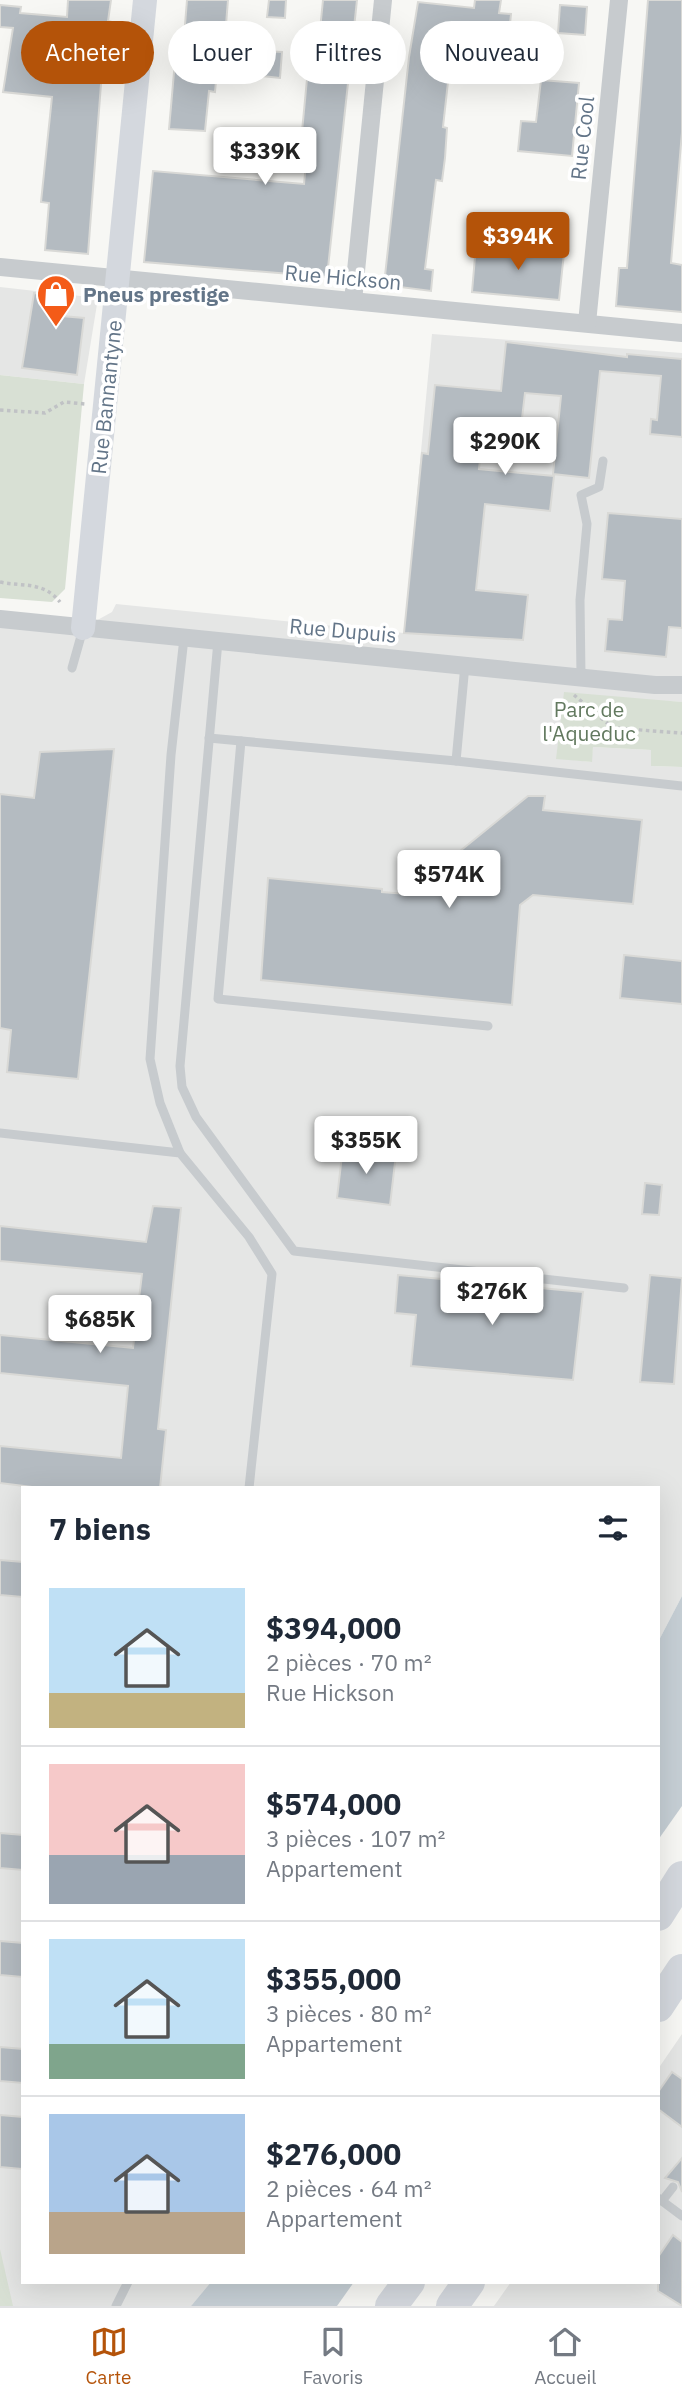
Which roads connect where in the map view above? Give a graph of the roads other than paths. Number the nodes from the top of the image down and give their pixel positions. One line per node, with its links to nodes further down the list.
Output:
1 (145, 0): 5 (street, Rue Bannantyne)
2 (383, 0): 6 (street)
3 (618, 0): 7 (street, Rue Cool)
4 (0, 267): 5 (street, Rue Hickson)
5 (118, 278): 6 (street, Rue Hickson); 11 (street, Rue Bannantyne)
6 (353, 300): 7 (street, Rue Hickson)
7 (587, 323): 8 (street, Rue Hickson)
8 (682, 333)
9 (603, 461): 16 (lane)
10 (0, 619): 11 (street, Rue Dupuis)
11 (83, 628): 12 (street, Rue Dupuis); 15 (lane)
12 (184, 638): 13 (street, Rue Dupuis); 24 (lane)
13 (218, 641): 14 (street, Rue Dupuis); 18 (lane)
14 (465, 664): 16 (street, Rue Dupuis); 20 (lane)
15 (72, 668)
16 (581, 676): 17 (street, Rue Dupuis)
17 (682, 685)
18 (209, 738): 19 (lane); 25 (lane)
19 (241, 741): 20 (lane); 22 (lane)
20 (456, 761): 21 (lane)
21 (682, 786)
22 (488, 1026)
23 (0, 1133): 24 (lane)
24 (180, 1153): 26 (lane)
25 (624, 1289)
26 (249, 1486)
27 (682, 1877): 28 (highway)
28 (660, 1912)
29 (682, 1970): 30 (highway)
30 (660, 2003)
31 (673, 2187): 32 (lane)
32 (660, 2200): 33 (lane)
33 (682, 2216)
34 (127, 2284): 37 (lane)
35 (408, 2284): 38 (highway)
36 (468, 2284): 39 (highway)
37 (116, 2306)
38 (391, 2306)
39 (452, 2306)

